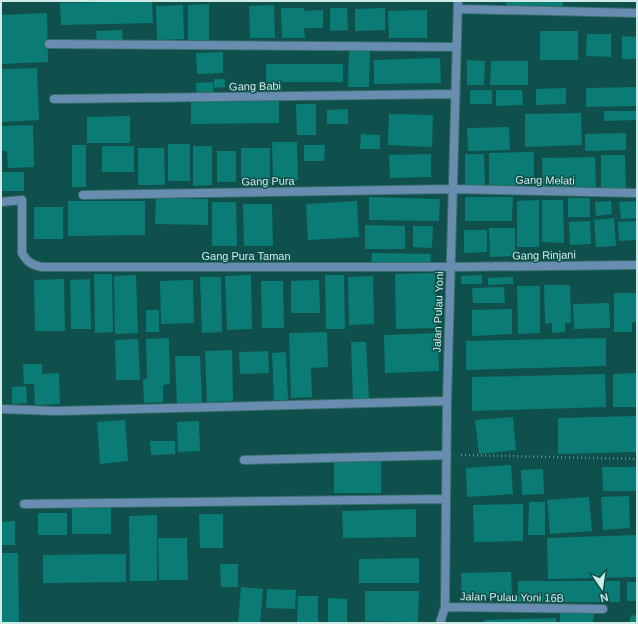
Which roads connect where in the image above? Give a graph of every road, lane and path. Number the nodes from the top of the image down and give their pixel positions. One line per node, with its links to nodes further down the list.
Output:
1 (458, 5): 2 (street); 4 (street, Jalan Pulau Yoni)
2 (637, 13)
3 (49, 44): 4 (street)
4 (457, 47): 5 (street, Jalan Pulau Yoni)
5 (455, 94): 6 (street, Gang Babi); 7 (street, Jalan Pulau Yoni)
6 (54, 99)
7 (452, 189): 8 (street, Gang Melati); 9 (street, Gang Pura); 12 (street, Jalan Pulau Yoni)
8 (637, 193)
9 (83, 195)
10 (1, 202): 12 (street, Gang Pura Taman)
11 (637, 264): 12 (street, Gang Rinjani)
12 (450, 266): 13 (street, Jalan Pulau Yoni)
13 (446, 401): 14 (street); 15 (street, Jalan Pulau Yoni)
14 (1, 409)
15 (447, 455): 16 (path); 17 (street); 18 (street, Jalan Pulau Yoni)
16 (637, 459)
17 (244, 460)
18 (446, 498): 19 (street); 20 (street, Jalan Pulau Yoni)
19 (24, 504)
20 (445, 607): 21 (street, Jalan Pulau Yoni 16B); 22 (street, Jalan Pulau Yoni)
21 (603, 609)
22 (440, 623)

